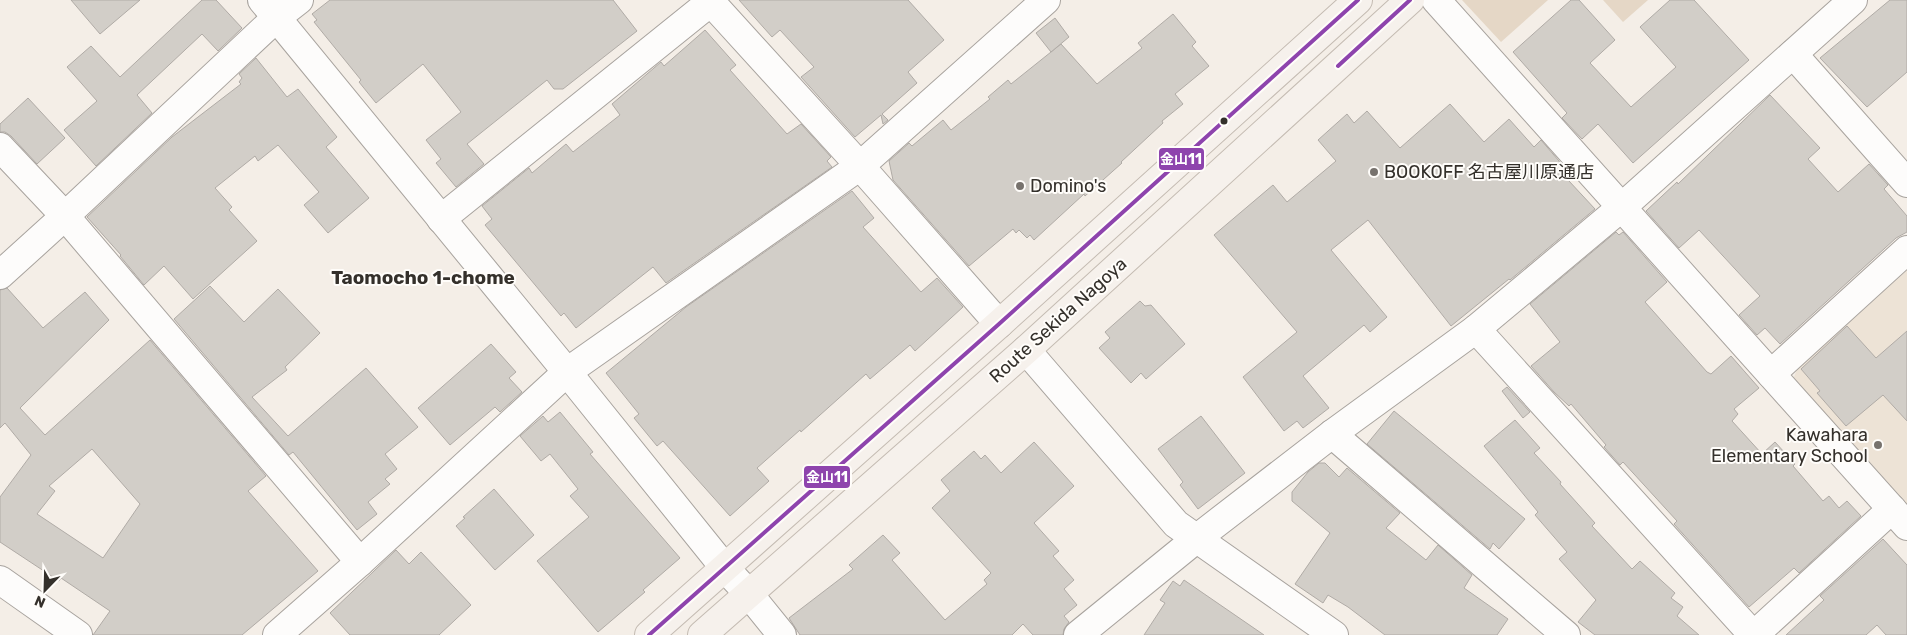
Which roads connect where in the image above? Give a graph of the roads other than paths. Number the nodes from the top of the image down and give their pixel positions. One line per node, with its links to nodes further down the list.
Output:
1 (299, 0): 8 (street)
2 (1046, 0): 11 (street)
3 (1358, 0): 18 (main road, Route Sekida Nagoya)
4 (1410, 0): 20 (main road, Route Sekida Nagoya)
5 (1436, 0): 13 (street)
6 (1853, 0): 9 (street)
7 (711, 1): 11 (street); 15 (street)
8 (269, 9): 14 (street); 15 (street)
9 (1793, 54): 12 (street); 13 (street)
10 (0, 147): 14 (street)
11 (860, 166): 18 (street); 21 (street)
12 (1907, 183)
13 (1622, 208): 19 (street); 22 (street)
14 (65, 216): 17 (street); 26 (street)
15 (441, 219): 21 (street)
16 (1907, 250): 22 (street)
17 (0, 275)
18 (999, 324): 27 (main road, Route Sekida Nagoya)
19 (1476, 329): 23 (street); 38 (street)
20 (1026, 350): 25 (street); 29 (main road, Route Sekida Nagoya)
21 (567, 372): 26 (street); 27 (street)
22 (1771, 374): 24 (street)
23 (1332, 434): 25 (street); 37 (street)
24 (1900, 517): 38 (street)
25 (1196, 539): 35 (street); 36 (street)
26 (360, 562): 31 (street)
27 (724, 567): 29 (street); 32 (main road, Route Sekida Nagoya)
28 (0, 580): 30 (street)
29 (748, 593): 33 (main road, Route Sekida Nagoya); 34 (street)
30 (78, 635)
31 (277, 635)
32 (649, 635)
33 (702, 635)
34 (782, 635)
35 (1078, 635)
36 (1334, 635)
37 (1566, 635)
38 (1754, 635)

